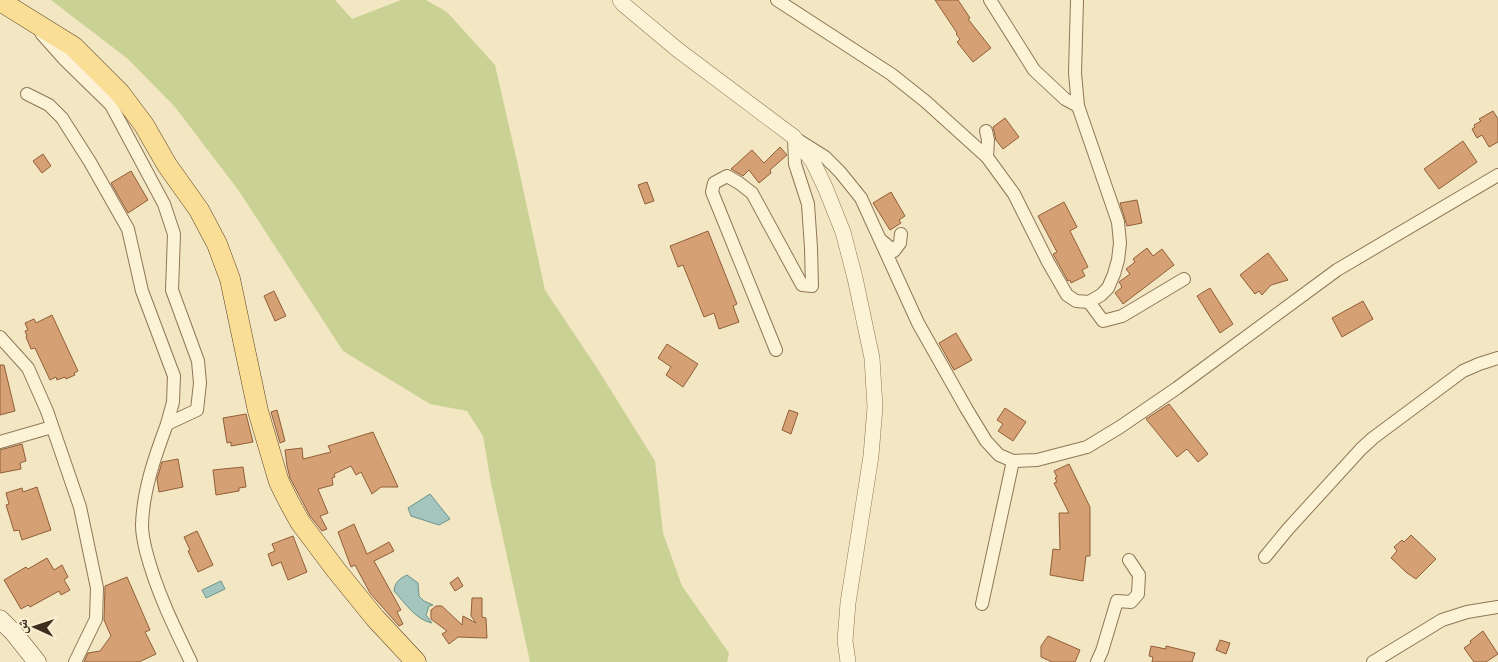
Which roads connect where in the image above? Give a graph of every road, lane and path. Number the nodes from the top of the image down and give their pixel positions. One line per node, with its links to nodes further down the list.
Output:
1 (620, 0): 10 (street)
2 (777, 0): 11 (street)
3 (990, 0): 8 (street)
4 (1078, 0): 8 (street)
5 (0, 1): 6 (main road)
6 (28, 18): 20 (street); 32 (main road)
7 (27, 94): 20 (street)
8 (1078, 106): 16 (street)
9 (986, 131): 11 (street)
10 (794, 138): 14 (street); 18 (street); 33 (street)
11 (987, 157): 16 (street)
12 (1498, 175): 23 (street)
13 (901, 234): 14 (street)
14 (880, 239): 23 (street)
15 (1184, 279): 16 (street)
16 (1089, 302)
17 (0, 337): 21 (street)
18 (776, 350)
19 (1498, 358): 24 (street)
20 (167, 424): 31 (street)
21 (52, 427): 22 (street); 30 (street)
22 (0, 442)
23 (1013, 461): 26 (street)
24 (1265, 557)
25 (1129, 560): 34 (street)
26 (982, 604)
27 (1498, 606): 35 (street)
28 (0, 619): 29 (main road)
29 (37, 662)
30 (75, 662)
31 (191, 662)
32 (416, 662)
33 (848, 662)
34 (1097, 662)
35 (1373, 662)

